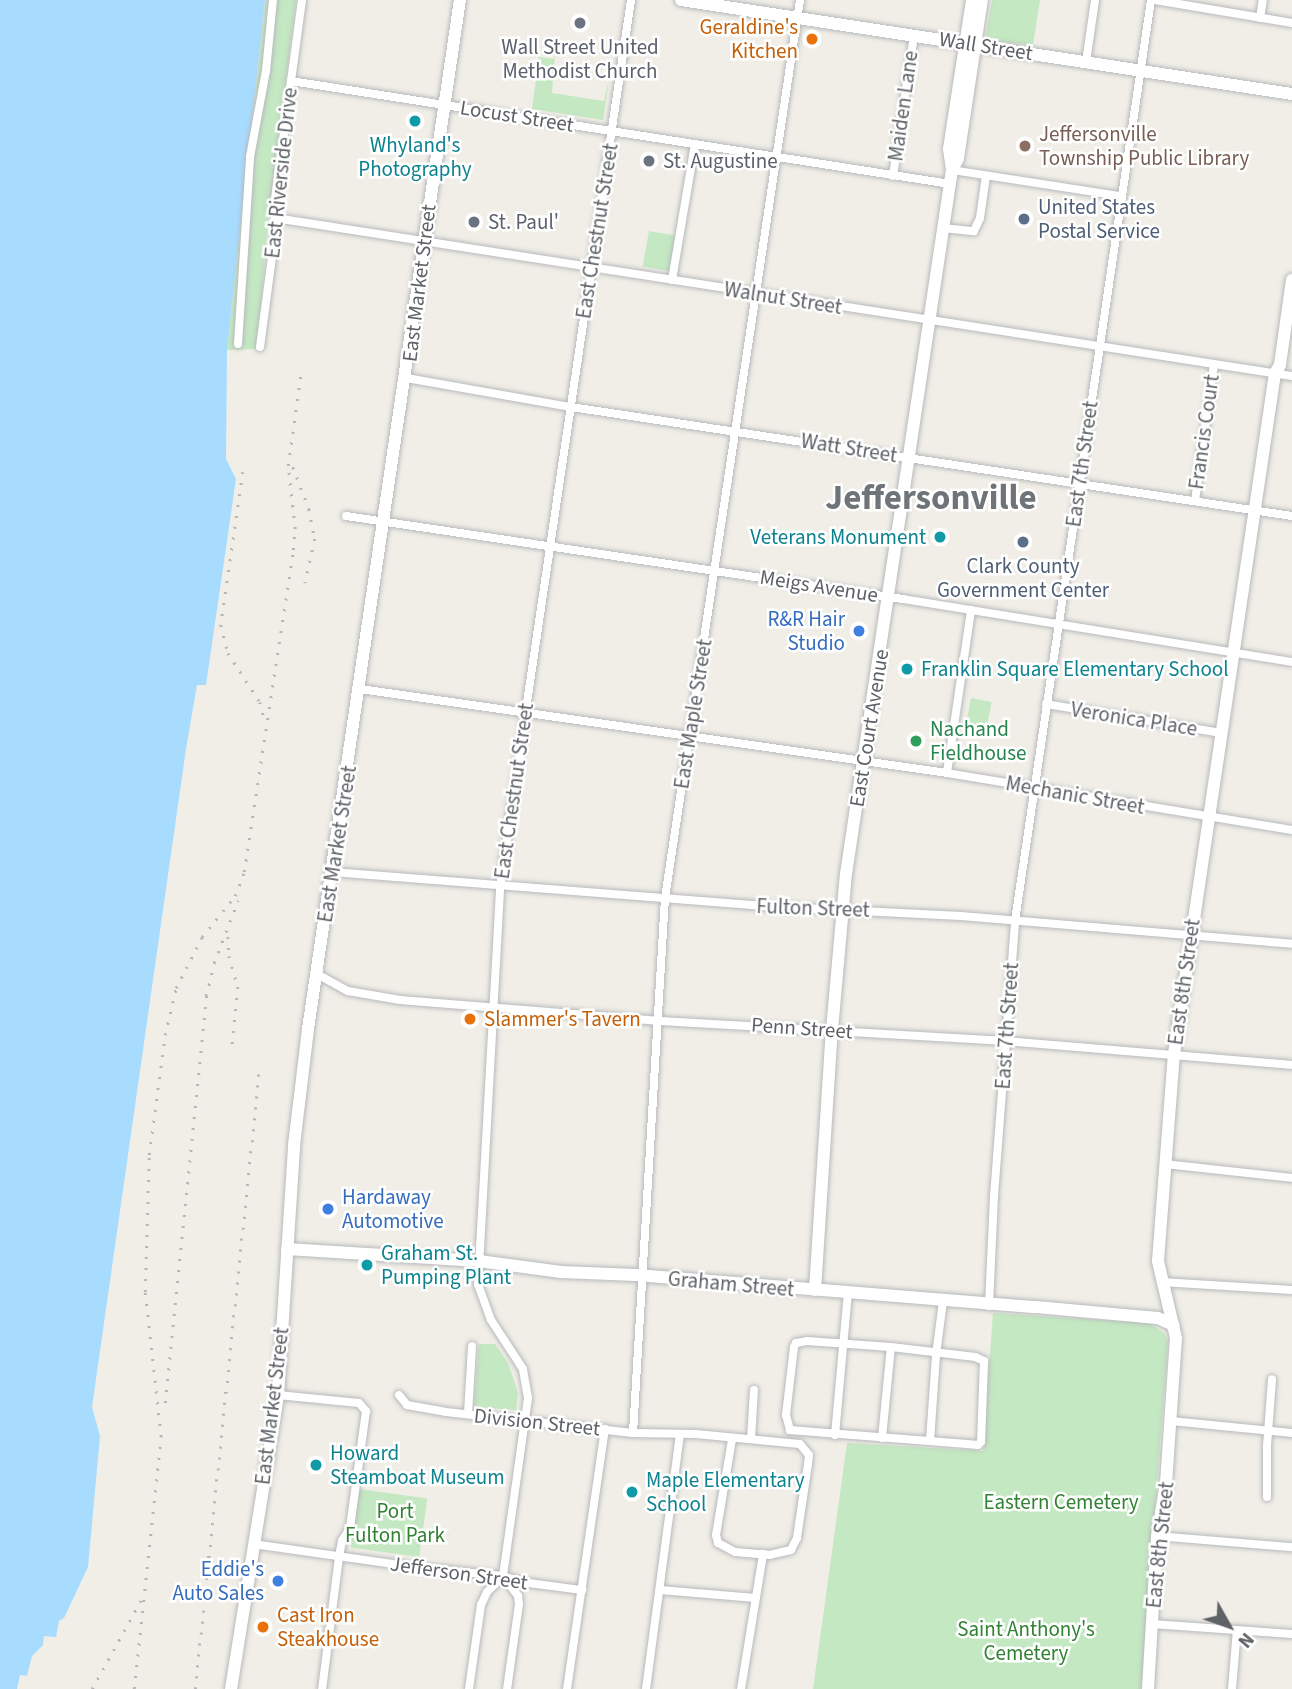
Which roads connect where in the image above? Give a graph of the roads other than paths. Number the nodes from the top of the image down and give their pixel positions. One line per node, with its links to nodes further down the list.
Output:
1 (274, 0): 39 (street)
2 (302, 0): 19 (street, East Riverside Drive)
3 (460, 0): 21 (main road, East Market Street)
4 (631, 0): 22 (street, East Chestnut Street)
5 (681, 0): 12 (main road, Wall Street)
6 (800, 0): 12 (street, East Maple Street)
7 (972, 0): 16 (main road, East Court Avenue)
8 (982, 0): 16 (main road, East Court Avenue)
9 (1095, 0): 17 (street)
10 (1153, 0): 13 (street); 18 (street, East 7th Street)
11 (1263, 0): 13 (street)
12 (797, 18): 15 (main road, Wall Street); 24 (street, East Maple Street)
13 (1260, 18): 14 (street)
14 (1292, 23)
15 (914, 36): 16 (main road, Wall Street); 26 (street, Maiden Lane)
16 (970, 44): 17 (main road, Wall Street); 25 (main road, East Court Avenue)
17 (1086, 62): 18 (main road, Wall Street)
18 (1140, 71): 20 (main road, Wall Street); 29 (street, East 7th Street)
19 (292, 81): 21 (street, Locust Street); 30 (street, East Riverside Drive)
20 (1292, 94)
21 (443, 105): 22 (street, Locust Street); 32 (main road, East Market Street)
22 (612, 131): 23 (street, Locust Street); 33 (street, East Chestnut Street)
23 (695, 144): 24 (street, Locust Street); 34 (street)
24 (776, 157): 26 (street, Locust Street); 36 (street, East Maple Street)
25 (952, 170): 27 (street); 28 (main road, East Court Avenue)
26 (893, 176): 28 (street, Locust Street)
27 (986, 176): 29 (street); 31 (street)
28 (950, 184): 31 (main road, East Court Avenue)
29 (1120, 196): 40 (street, East 7th Street)
30 (275, 218): 32 (street, Walnut Street); 41 (street, East Riverside Drive)
31 (943, 228): 38 (main road, East Court Avenue)
32 (423, 241): 33 (street, Walnut Street); 45 (main road, East Market Street)
33 (592, 268): 34 (street, Walnut Street); 46 (street, East Chestnut Street)
34 (672, 280): 36 (street, Walnut Street)
35 (1292, 280): 37 (main road, East 8th Street)
36 (756, 293): 38 (street, Walnut Street); 47 (street, East Maple Street)
37 (1290, 305): 43 (main road, East 8th Street)
38 (929, 321): 40 (street, Walnut Street); 48 (main road, East Court Avenue)
39 (238, 344)
40 (1098, 346): 42 (street, Walnut Street); 49 (street, East 7th Street)
41 (260, 347)
42 (1214, 364): 43 (street, Walnut Street); 50 (street, Francis Court)
43 (1275, 373): 44 (street, Walnut Street); 51 (main road, East 8th Street)
44 (1292, 376)
45 (407, 378): 46 (street, Watt Street); 54 (main road, East Market Street)
46 (571, 407): 47 (street, Watt Street); 55 (street, East Chestnut Street)
47 (735, 431): 48 (street, Watt Street); 56 (street, East Maple Street)
48 (909, 457): 49 (street, Watt Street); 57 (main road, East Court Avenue)
49 (1080, 484): 50 (street, Watt Street); 59 (street, East 7th Street)
50 (1195, 501): 51 (street, Watt Street)
51 (1256, 511): 53 (street, Watt Street); 60 (main road, East 8th Street)
52 (346, 516): 54 (street, Meigs Avenue)
53 (1292, 516)
54 (383, 524): 55 (street, Meigs Avenue); 62 (main road, East Market Street)
55 (550, 546): 56 (street, Meigs Avenue); 64 (street, East Chestnut Street)
56 (714, 570): 57 (street, Meigs Avenue); 66 (street, East Maple Street)
57 (888, 597): 58 (street, Meigs Avenue); 67 (main road, East Court Avenue)
58 (971, 610): 59 (street, Meigs Avenue); 68 (street)
59 (1058, 623): 60 (street, Meigs Avenue); 63 (street, East 7th Street)
60 (1233, 653): 61 (street, Meigs Avenue); 65 (main road, East 8th Street)
61 (1292, 662)
62 (360, 689): 64 (street, Mechanic Street); 72 (main road, East Market Street)
63 (1046, 704): 65 (street, Veronica Place); 69 (street, East 7th Street)
64 (525, 712): 66 (street, Mechanic Street); 73 (street, East Chestnut Street)
65 (1221, 733): 70 (main road, East 8th Street)
66 (689, 737): 67 (street, Mechanic Street); 74 (street, East Maple Street)
67 (864, 762): 68 (street, Mechanic Street); 75 (main road, East Court Avenue)
68 (947, 773): 69 (street, Mechanic Street)
69 (1034, 789): 70 (street, Mechanic Street); 76 (street, East 7th Street)
70 (1208, 818): 71 (street, Mechanic Street); 77 (main road, East 8th Street)
71 (1292, 830)
72 (333, 872): 73 (street, Fulton Street); 79 (main road, East Market Street)
73 (500, 885): 74 (street, Fulton Street); 80 (street, East Chestnut Street)
74 (665, 898): 75 (street, Fulton Street); 81 (street, East Maple Street)
75 (843, 909): 76 (street, Fulton Street); 82 (main road, East Court Avenue)
76 (1016, 921): 77 (street, Fulton Street); 83 (street, East 7th Street)
77 (1189, 937): 78 (street, Fulton Street); 84 (main road, East 8th Street)
78 (1292, 944)
79 (317, 974): 80 (street, Penn Street); 88 (main road, East Market Street)
80 (493, 1006): 81 (street, Penn Street); 89 (street, East Chestnut Street)
81 (660, 1021): 82 (street, Penn Street); 90 (street, East Maple Street)
82 (832, 1030): 83 (street, Penn Street); 92 (main road, East Court Avenue)
83 (1006, 1041): 84 (street, Penn Street); 96 (street, East 7th Street)
84 (1174, 1054): 85 (street, Penn Street); 86 (main road, East 8th Street)
85 (1292, 1065)
86 (1164, 1164): 87 (street); 91 (main road, East 8th Street)
87 (1292, 1178)
88 (287, 1249): 89 (main road, Graham Street); 104 (main road, East Market Street)
89 (479, 1261): 90 (main road, Graham Street); 107 (street, East Chestnut Street)
90 (645, 1276): 92 (main road, Graham Street); 111 (street, East Maple Street)
91 (1161, 1282): 93 (street); 97 (main road, East 8th Street)
92 (816, 1290): 94 (main road, Graham Street)
93 (1292, 1290)
94 (848, 1293): 95 (main road, Graham Street); 98 (street)
95 (943, 1301): 96 (main road, Graham Street); 101 (street)
96 (989, 1306): 97 (main road, Graham Street)
97 (1173, 1325): 108 (main road, East 8th Street)
98 (844, 1344): 100 (street); 114 (street); 114 (street)
99 (472, 1346): 106 (street)
100 (891, 1347): 101 (street); 115 (street)
101 (936, 1355): 118 (street); 118 (street)
102 (1272, 1379): 110 (street)
103 (754, 1390): 117 (street)
104 (278, 1395): 121 (main road, East Market Street); 124 (street)
105 (400, 1395): 106 (street, Division Street)
106 (468, 1414): 107 (street, Division Street)
107 (526, 1419): 109 (street, Division Street); 125 (street, East Chestnut Street)
108 (1171, 1421): 110 (street); 120 (main road, East 8th Street)
109 (605, 1429): 111 (street, Division Street); 126 (street)
110 (1268, 1430): 112 (street); 119 (street)
111 (633, 1433): 113 (street, Division Street)
112 (1292, 1433)
113 (680, 1435): 116 (street, Division Street); 127 (street)
114 (835, 1435): 115 (street)
115 (881, 1438): 118 (street)
116 (732, 1439): 117 (street, Division Street); 123 (street)
117 (751, 1439): 123 (street, Division Street)
118 (930, 1441)
119 (1268, 1497)
120 (1157, 1536): 122 (street); 129 (main road, East 8th Street)
121 (253, 1544): 124 (street, Jefferson Street); 132 (main road, East Market Street)
122 (1292, 1547)
123 (763, 1554): 128 (street)
124 (339, 1556): 125 (street, Jefferson Street); 133 (street)
125 (503, 1576): 126 (street, Jefferson Street); 134 (street); 135 (street)
126 (582, 1590): 136 (street)
127 (660, 1590): 128 (street); 137 (street)
128 (756, 1598): 138 (street)
129 (1152, 1624): 130 (street); 139 (main road, East 8th Street)
130 (1237, 1630): 131 (street); 140 (street)
131 (1292, 1634)
132 (231, 1689)
133 (322, 1689)
134 (469, 1689)
135 (507, 1689)
136 (567, 1689)
137 (646, 1689)
138 (741, 1689)
139 (1148, 1689)
140 (1232, 1689)

